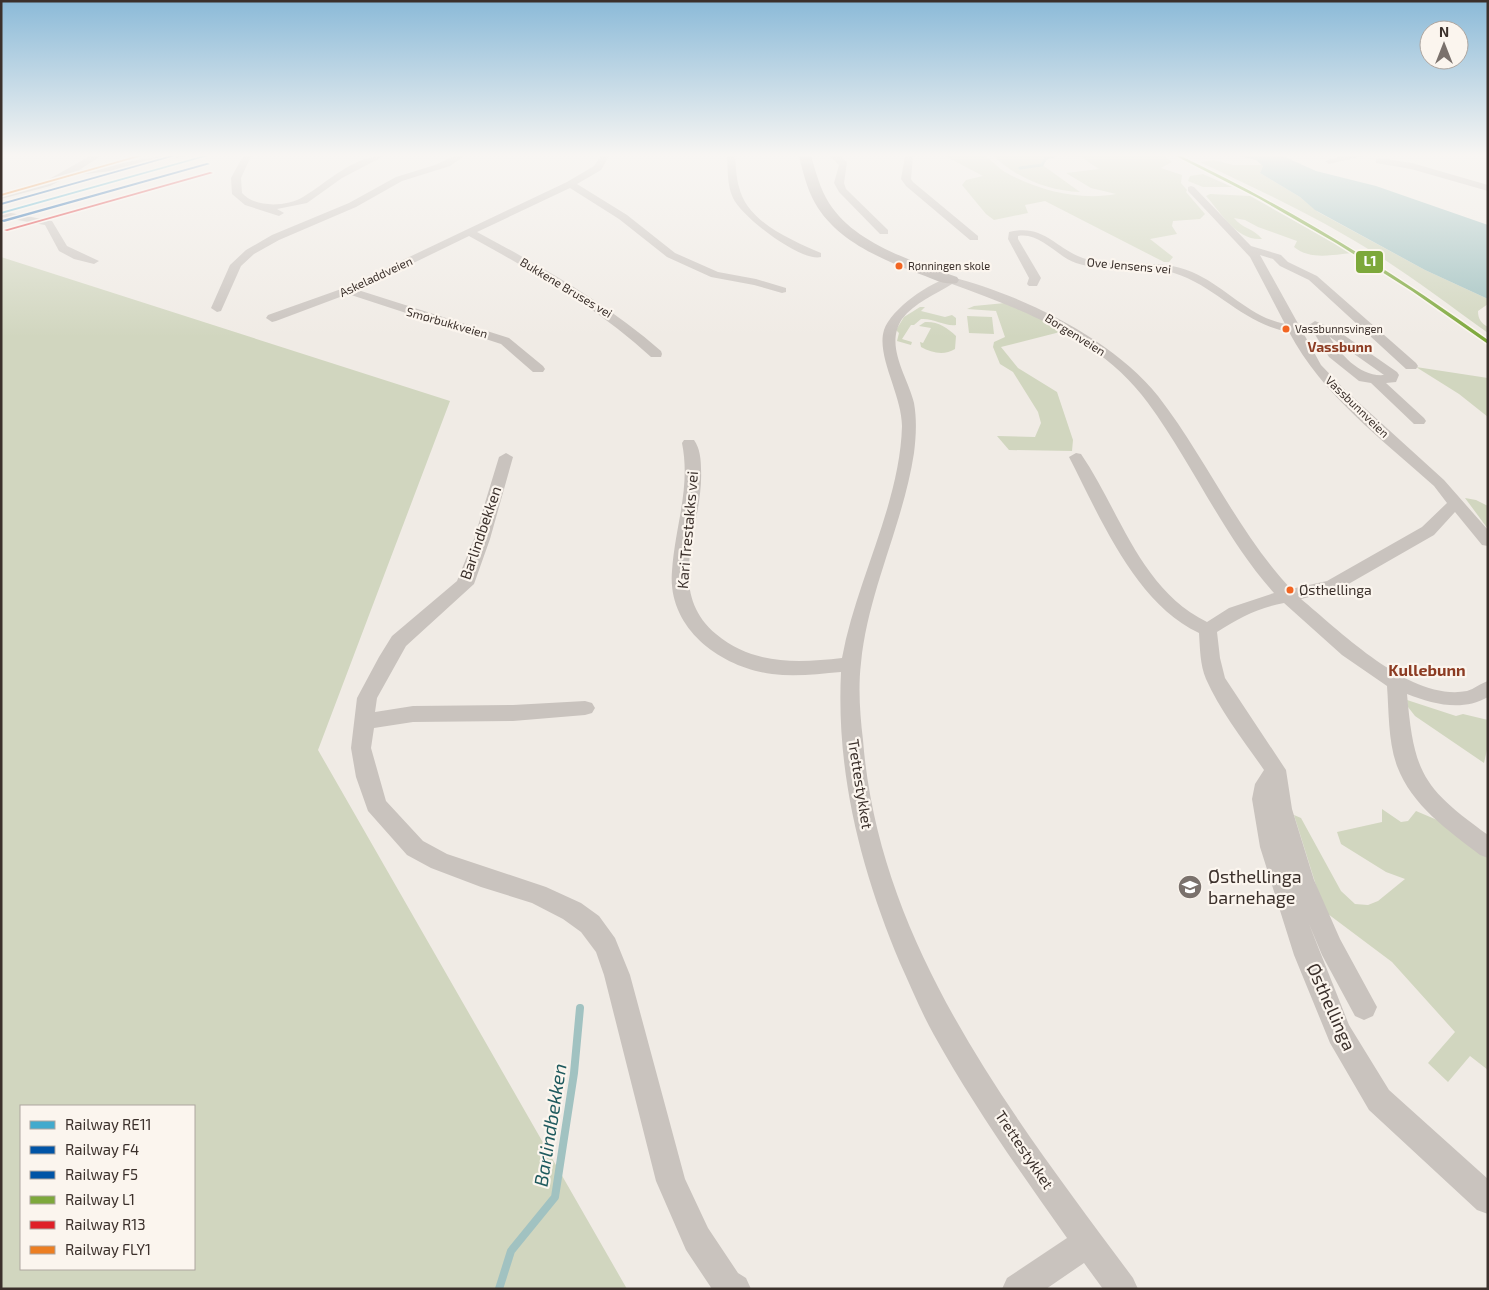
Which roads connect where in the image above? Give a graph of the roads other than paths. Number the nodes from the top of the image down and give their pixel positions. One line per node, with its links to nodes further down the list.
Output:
1 (12, 216): 19 (street)
2 (290, 216): 11 (street)
3 (326, 216): 11 (street)
4 (502, 216): 13 (street, Askeladdveien)
5 (622, 216): 23 (street)
6 (754, 216): 17 (street)
7 (833, 216): 20 (street, Borgenveien)
8 (868, 216): 14 (street)
9 (948, 216): 15 (street)
10 (1217, 216): 16 (street, Vassbunnveien)
11 (308, 223): 24 (street)
12 (1034, 226): 18 (street)
13 (469, 232): 22 (street, Askeladdveien); 27 (street, Bukkene Bruses vei)
14 (884, 232)
15 (974, 238)
16 (1247, 248): 26 (street, Vassbunnveien); 28 (street)
17 (817, 255)
18 (1068, 255): 21 (street, Ove Jensens vei); 26 (street, Ove Jensens vei)
19 (94, 262)
20 (951, 280): 37 (street, Borgenveien); 39 (street, Trettestykket)
21 (1033, 284)
22 (348, 290): 25 (street, Askeladdveien); 29 (street, Smørbukkveien)
23 (782, 290)
24 (217, 308)
25 (272, 318)
26 (1294, 329): 35 (street, Vassbunnveien)
27 (656, 354)
28 (1411, 366)
29 (538, 369)
30 (1375, 380): 30 (street); 31 (street)
31 (1419, 420)
32 (689, 443): 39 (street, Kari Trestakks vei)
33 (506, 457): 43 (street, Barlindbekken)
34 (1076, 457): 38 (street)
35 (1458, 504): 36 (street, Vassbunnveien); 37 (street)
36 (1488, 542)
37 (1286, 595): 38 (street); 40 (street, Borgenveien)
38 (1208, 630): 44 (street, Østhellinga)
39 (851, 664): 48 (street, Trettestykket)
40 (1396, 683): 41 (street); 45 (street)
41 (1488, 688)
42 (585, 708): 43 (street)
43 (363, 722): 49 (street, Barlindbekken)
44 (1275, 770): 46 (street, Østhellinga); 47 (street, Østhellinga)
45 (1488, 848)
46 (1364, 1007)
47 (1488, 1199)
48 (1088, 1242): 50 (street); 51 (street, Trettestykket)
49 (735, 1289)
50 (1018, 1289)
51 (1122, 1289)

